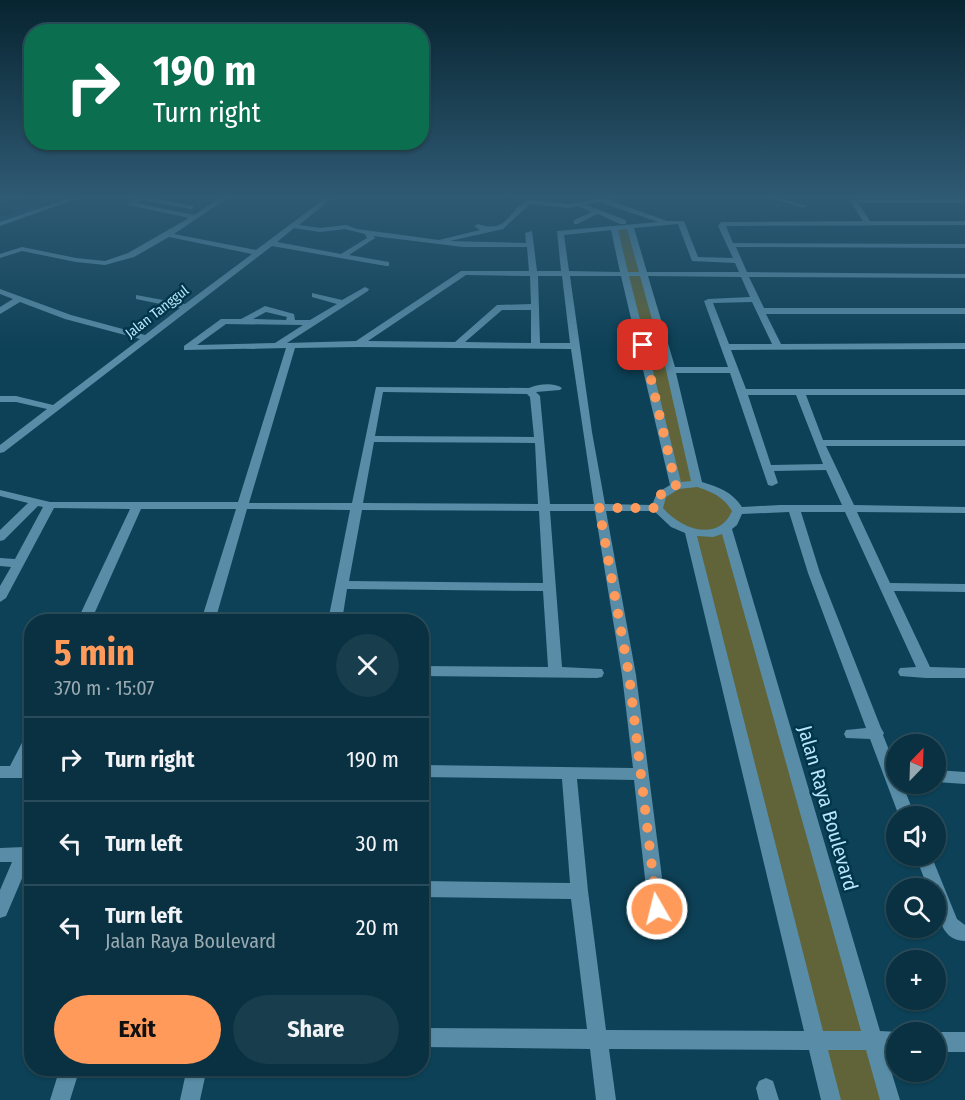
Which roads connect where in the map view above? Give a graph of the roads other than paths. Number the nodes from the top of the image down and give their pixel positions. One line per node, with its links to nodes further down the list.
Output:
1 (143, 248): 13 (street)
2 (232, 248): 12 (street)
3 (263, 248): 12 (street, Jalan Tanggul)
4 (300, 248): 14 (street)
5 (355, 248): 14 (street)
6 (530, 248): 17 (street)
7 (562, 248): 18 (street)
8 (619, 248): 19 (street)
9 (636, 248): 20 (street)
10 (691, 248): 15 (street)
11 (731, 248): 15 (street)
12 (256, 253): 31 (street, Jalan Tanggul)
13 (0, 256)
14 (342, 256): 16 (street)
15 (737, 261): 21 (street)
16 (386, 264)
17 (534, 274): 18 (street); 30 (street); 37 (street)
18 (566, 275): 19 (street); 41 (street)
19 (626, 275): 20 (street); 64 (street)
20 (645, 275): 21 (street); 46 (street)
21 (744, 275): 22 (street); 28 (street)
22 (965, 276)
23 (365, 289): 29 (street)
24 (0, 291): 27 (street)
25 (315, 295): 29 (street)
26 (139, 297): 31 (street)
27 (20, 298): 32 (street); 36 (street)
28 (755, 299): 33 (street); 45 (street)
29 (344, 303): 35 (street)
30 (533, 307): 39 (street); 40 (street)
31 (185, 308): 36 (street, Jalan Tanggul)
32 (0, 311)
33 (761, 311): 34 (street); 42 (street)
34 (965, 311)
35 (312, 323): 44 (street); 44 (street)
36 (147, 338): 54 (street, Jalan Tanggul)
37 (358, 344): 38 (street); 39 (street)
38 (291, 346): 44 (street); 71 (street)
39 (456, 346): 40 (street)
40 (536, 346): 41 (street)
41 (576, 346): 72 (street)
42 (777, 346): 43 (street); 45 (street)
43 (965, 346)
44 (275, 347)
45 (725, 347): 47 (street)
46 (670, 370): 47 (street); 63 (street)
47 (734, 370): 50 (street)
48 (556, 388): 49 (street)
49 (530, 391): 55 (street); 56 (street)
50 (742, 392): 51 (street); 61 (street)
51 (800, 392): 52 (street); 57 (street)
52 (965, 392)
53 (0, 399): 54 (street)
54 (54, 408): 59 (street, Jalan Tanggul)
55 (369, 439): 56 (street); 69 (street)
56 (540, 440): 70 (street)
57 (819, 443): 58 (street); 60 (street)
58 (965, 443)
59 (0, 450)
60 (830, 467): 61 (street); 75 (street)
61 (767, 468): 62 (street)
62 (772, 483)
63 (697, 484): 64 (street); 77 (street)
64 (676, 486): 73 (street)
65 (0, 493): 66 (street)
66 (36, 501): 67 (street); 80 (street)
67 (50, 505): 68 (street); 82 (street)
68 (137, 505): 71 (street); 88 (street)
69 (357, 506): 70 (street); 71 (street); 83 (street)
70 (544, 506): 72 (street); 84 (street)
71 (244, 507): 89 (street)
72 (599, 508): 73 (street); 105 (street)
73 (657, 508): 79 (street)
74 (794, 509): 75 (street); 77 (street); 97 (street)
75 (850, 510): 76 (street); 85 (street)
76 (965, 510)
77 (738, 511): 78 (street)
78 (726, 529): 79 (street); 120 (street, Jalan Raya Boulevard)
79 (690, 531): 119 (street)
80 (0, 537)
81 (0, 562): 82 (street)
82 (19, 563): 87 (street)
83 (342, 585): 84 (street); 90 (street)
84 (550, 587): 93 (street)
85 (886, 587): 86 (street); 95 (street)
86 (965, 588)
87 (0, 598)
88 (87, 614)
89 (210, 614)
90 (336, 614)
91 (429, 671): 93 (street)
92 (905, 672): 95 (street)
93 (555, 673): 94 (street)
94 (597, 673)
95 (926, 673): 96 (street)
96 (965, 673)
97 (877, 733): 98 (street); 100 (street)
98 (851, 734)
99 (24, 749): 102 (street)
100 (886, 755)
101 (429, 771): 104 (street)
102 (8, 772): 103 (street)
103 (24, 772)
104 (569, 772): 105 (street); 112 (street)
105 (640, 774): 115 (street)
106 (946, 777): 107 (street)
107 (965, 778)
108 (0, 855): 109 (street)
109 (24, 855)
110 (24, 863): 113 (street)
111 (429, 889): 112 (street)
112 (579, 891): 118 (street)
113 (0, 910)
114 (946, 913): 116 (street)
115 (660, 932)
116 (965, 933)
117 (429, 1038): 118 (street)
118 (597, 1040): 119 (street); 128 (street)
119 (817, 1041): 120 (street); 129 (street)
120 (873, 1041): 121 (street); 130 (street, Jalan Raya Boulevard)
121 (886, 1041)
122 (946, 1042): 123 (street)
123 (965, 1042)
124 (68, 1076): 126 (street)
125 (195, 1076): 127 (street)
126 (60, 1100)
127 (190, 1100)
128 (606, 1100)
129 (831, 1100)
130 (890, 1100)

